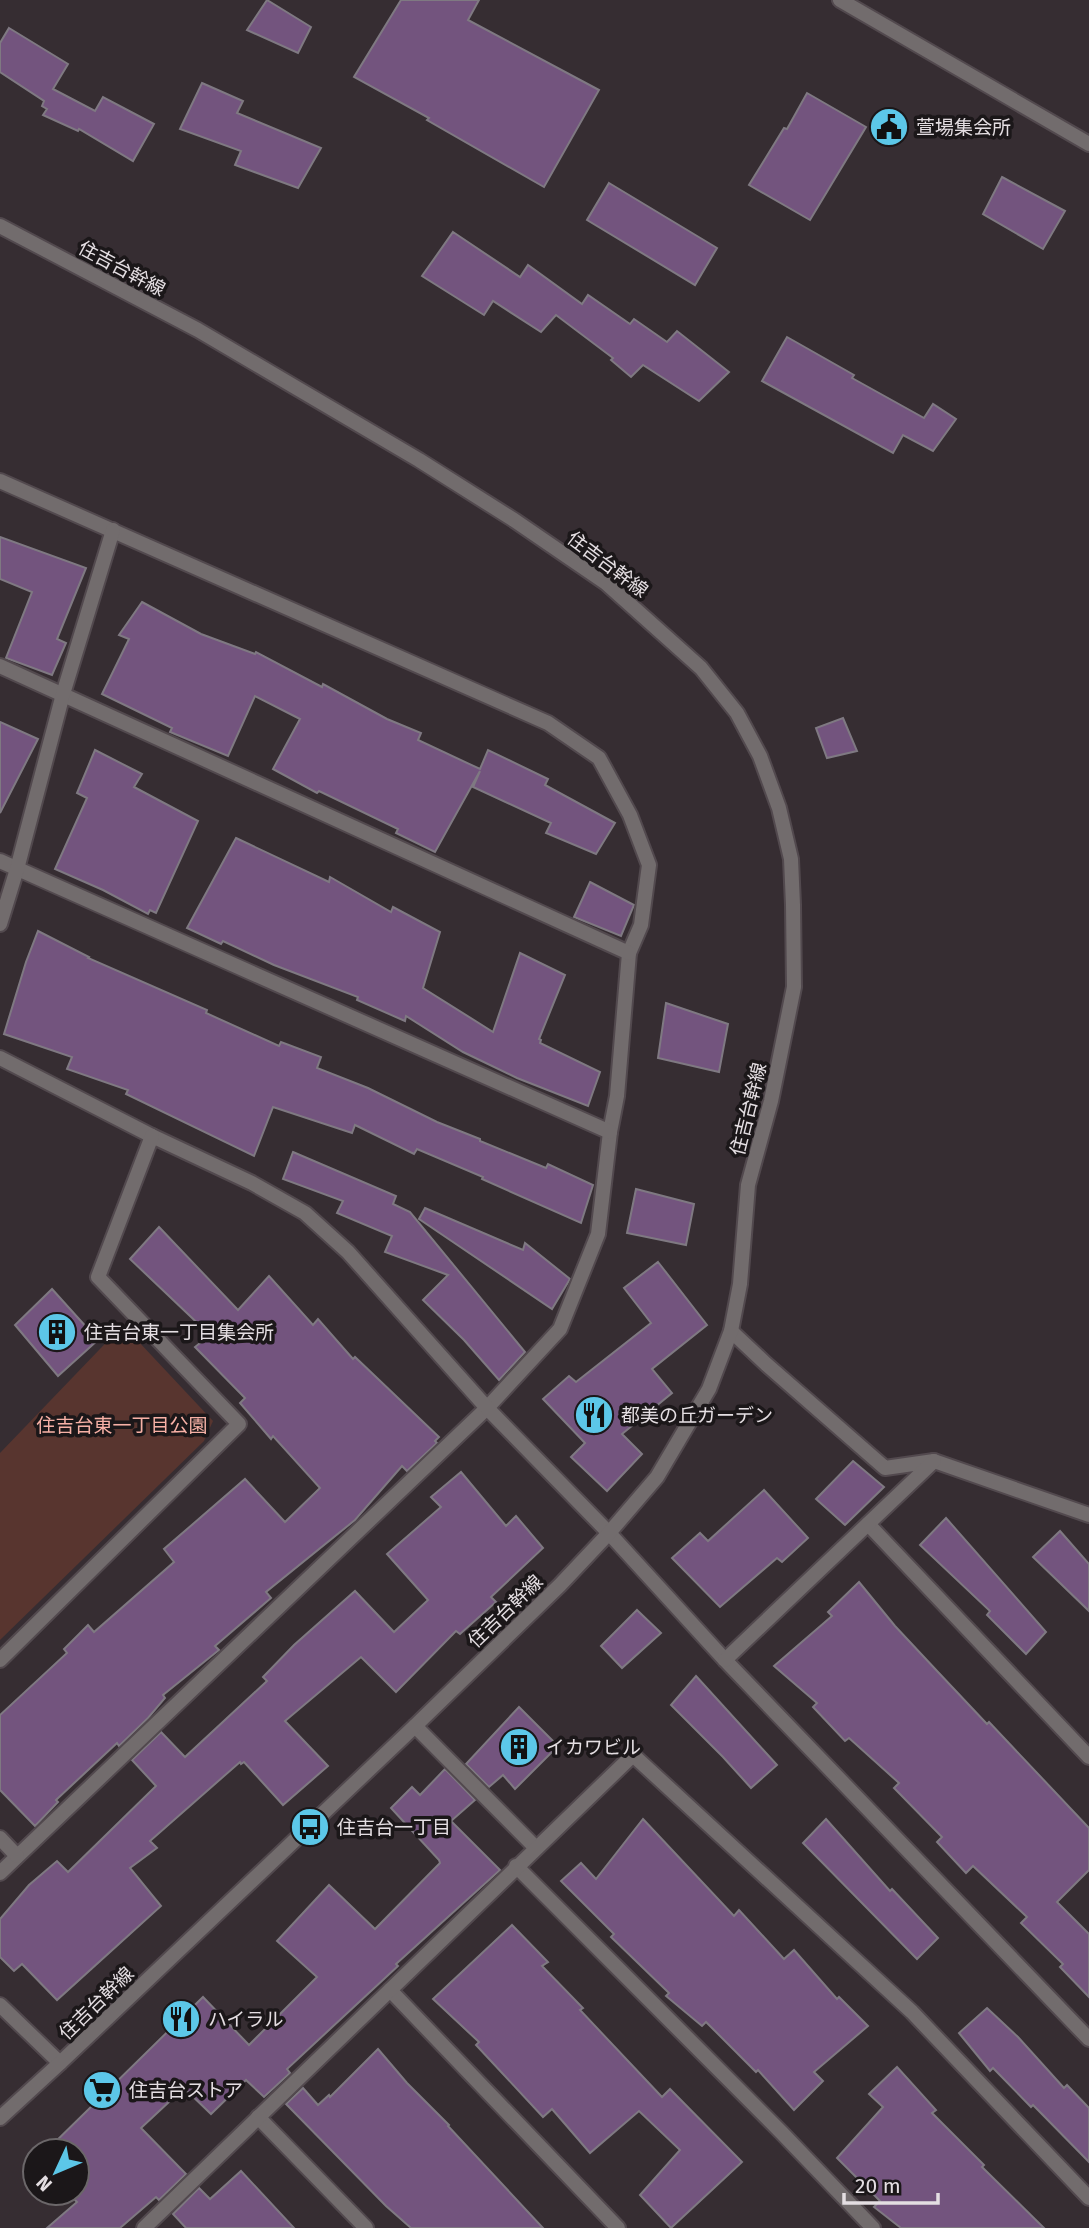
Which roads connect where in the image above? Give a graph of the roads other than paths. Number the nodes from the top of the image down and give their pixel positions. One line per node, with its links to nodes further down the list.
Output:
1 (840, 0): 2 (street)
2 (1089, 144)
3 (0, 226): 15 (street, 住吉台幹線)
4 (0, 481): 5 (street)
5 (113, 530): 7 (street); 11 (street)
6 (0, 666): 7 (street)
7 (63, 694): 9 (street); 11 (street)
8 (0, 861): 9 (street)
9 (17, 869): 10 (street); 13 (street)
10 (0, 924)
11 (629, 953): 13 (street)
12 (0, 1058): 14 (street)
13 (610, 1132): 16 (street)
14 (152, 1136): 16 (street); 21 (street)
15 (731, 1331): 17 (street); 20 (street, 住吉台幹線)
16 (486, 1408): 20 (street); 27 (street)
17 (934, 1461): 18 (street); 19 (street)
18 (1089, 1515)
19 (867, 1524): 22 (street); 24 (street)
20 (609, 1533): 22 (street); 23 (street, 住吉台幹線)
21 (0, 1660)
22 (724, 1660): 32 (street)
23 (415, 1726): 26 (street); 33 (street, 住吉台幹線)
24 (1089, 1757)
25 (0, 1838): 27 (street)
26 (536, 1847): 28 (street); 36 (street)
27 (17, 1856): 29 (street)
28 (516, 1867): 30 (street); 40 (street)
29 (0, 1873)
30 (390, 1990): 34 (street); 39 (street)
31 (0, 2005): 33 (street)
32 (1089, 2039)
33 (60, 2063): 35 (street, 住吉台幹線)
34 (258, 2117): 37 (street); 38 (street)
35 (0, 2118)
36 (1089, 2198)
37 (144, 2228)
38 (366, 2228)
39 (618, 2228)
40 (873, 2228)

